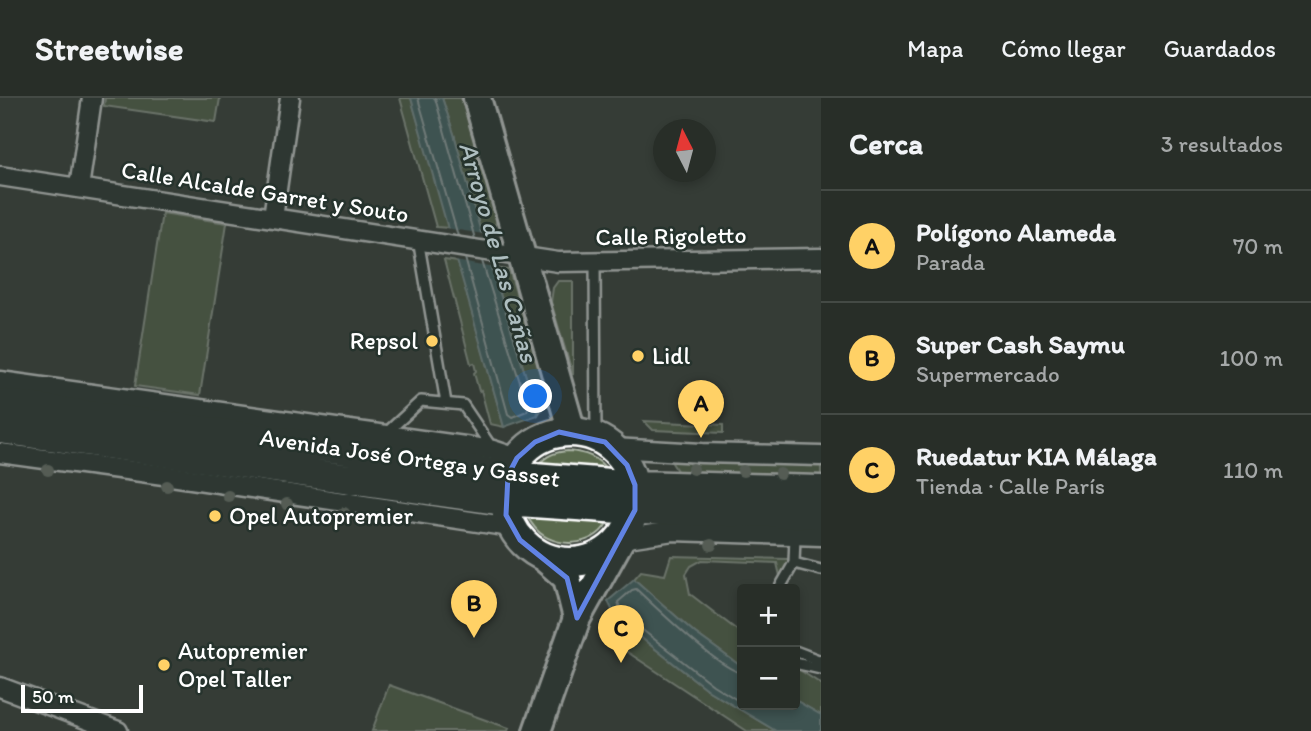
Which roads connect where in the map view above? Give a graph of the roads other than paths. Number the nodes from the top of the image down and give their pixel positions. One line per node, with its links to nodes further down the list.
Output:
1 (92, 98): 5 (street)
2 (290, 98): 6 (street)
3 (477, 98): 8 (main road)
4 (0, 176): 5 (street, Calle Alcalde Garret y Souto)
5 (79, 188): 6 (street, Calle Alcalde Garret y Souto)
6 (273, 217): 7 (street, Calle Alcalde Garret y Souto)
7 (418, 239): 8 (street, Calle Alcalde Garret y Souto); 12 (lane)
8 (513, 254): 10 (street, Calle Rigoletto); 16 (main road)
9 (821, 258): 10 (street, Calle Rigoletto)
10 (595, 261): 16 (lane)
11 (0, 381): 15 (street, Avenida José Ortega y Gasset)
12 (446, 403): 15 (lane); 19 (lane)
13 (0, 404): 19 (main road, Avenida José Ortega y Gasset)
14 (0, 429): 19 (main road, Avenida José Ortega y Gasset)
15 (383, 436): 19 (street, Avenida José Ortega y Gasset)
16 (594, 439): 18 (street); 19 (main road); 21 (main road)
17 (0, 453): 19 (street, Avenida José Ortega y Gasset)
18 (821, 456)
19 (507, 482): 21 (main road, Avenida José Ortega y Gasset); 26 (main road)
20 (821, 490): 21 (main road, Avenida José Ortega y Gasset)
21 (635, 497): 22 (main road, Avenida José Ortega y Gasset); 25 (main road)
22 (821, 514)
23 (795, 536): 24 (street); 25 (street); 27 (lane)
24 (821, 536)
25 (621, 539): 26 (main road); 30 (main road)
26 (543, 557): 30 (main road)
27 (794, 564): 28 (lane); 29 (lane)
28 (821, 570)
29 (782, 584)
30 (578, 618): 37 (main road)
31 (800, 653): 32 (lane)
32 (821, 661)
33 (800, 664): 34 (lane)
34 (821, 669)
35 (0, 687): 36 (street)
36 (118, 731)
37 (537, 731)

